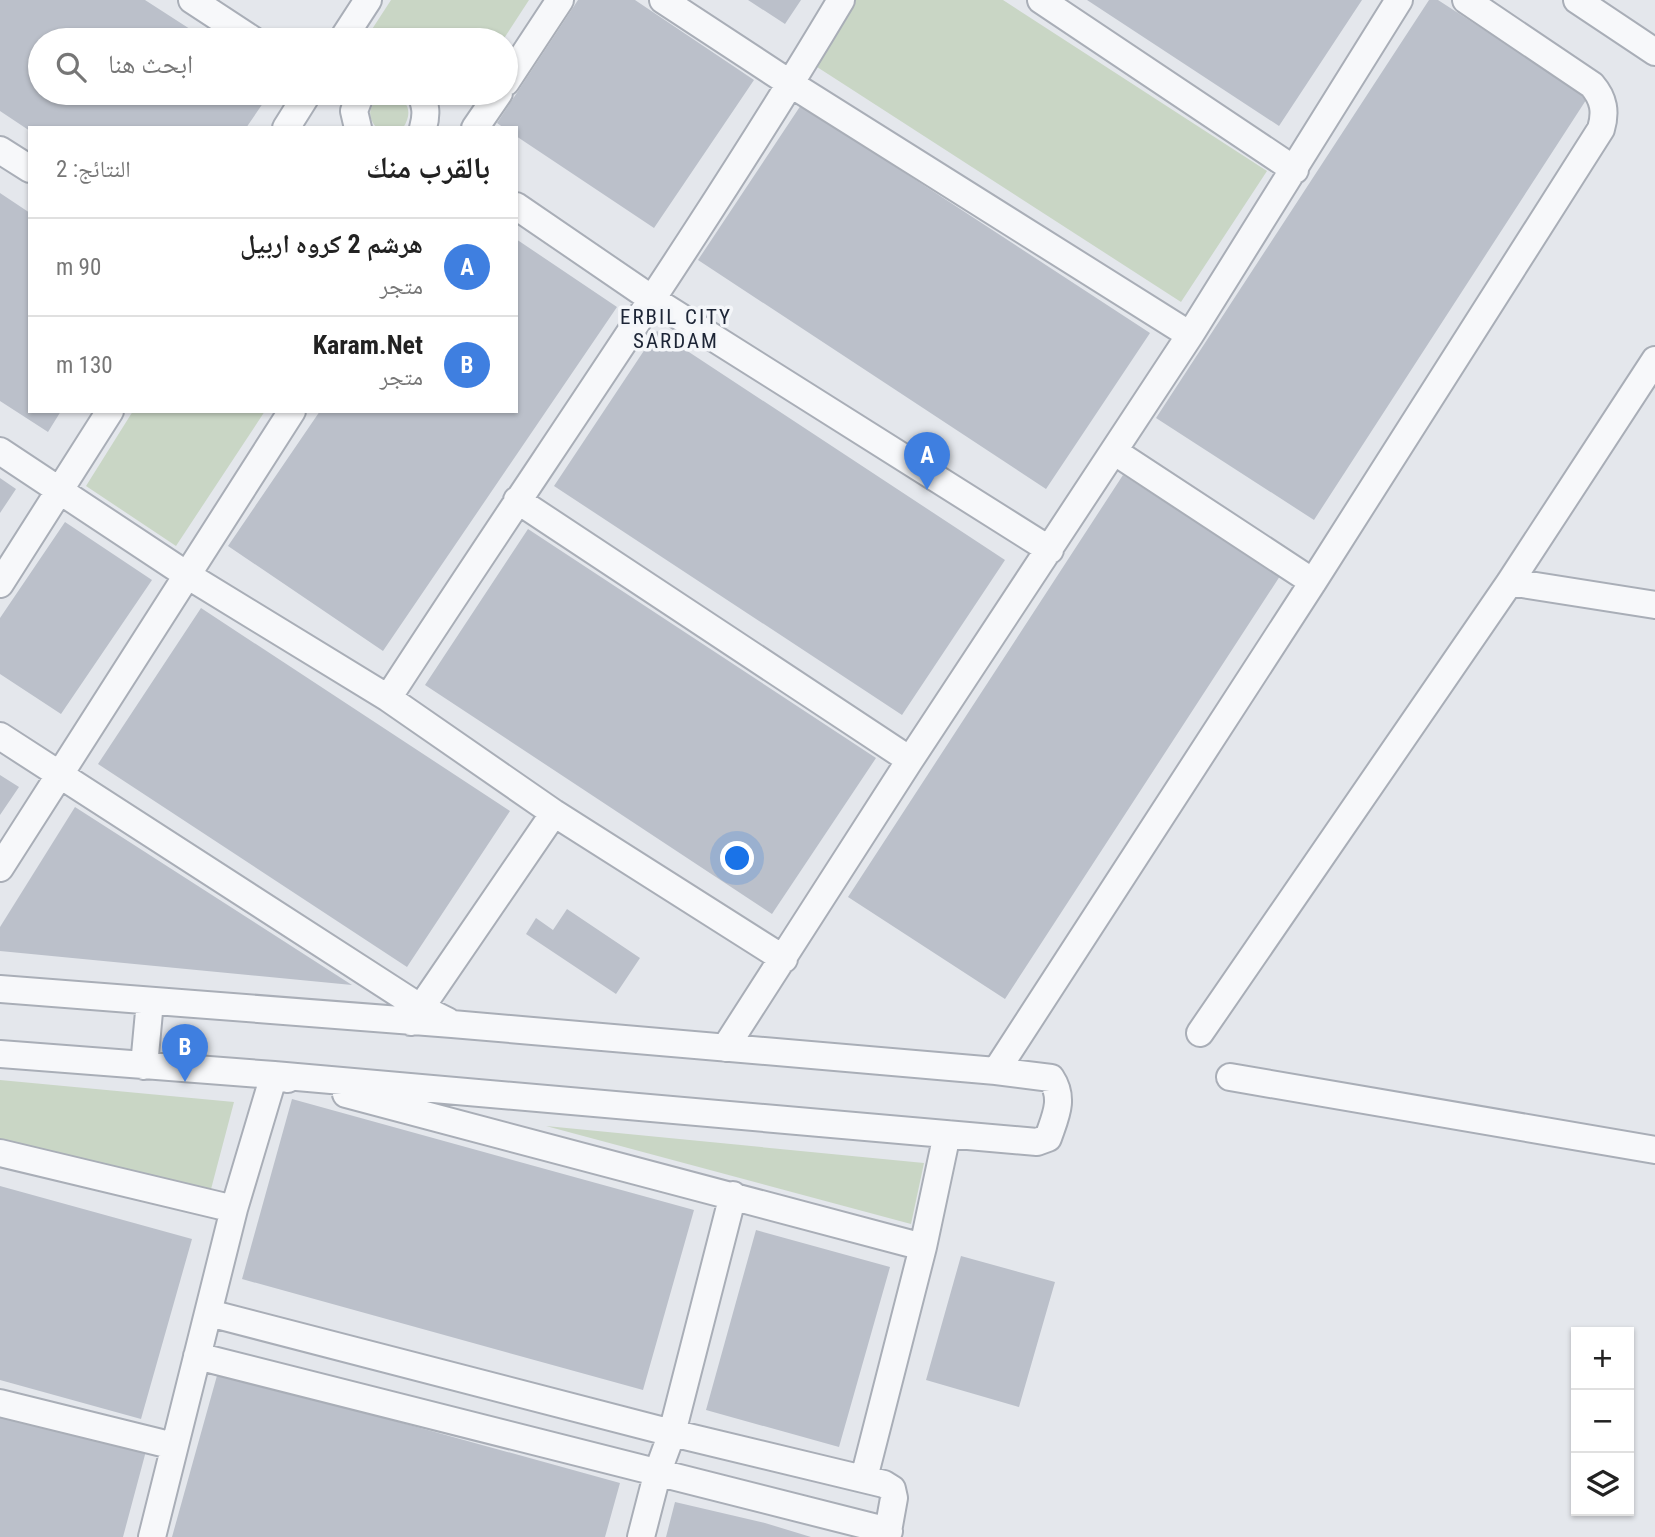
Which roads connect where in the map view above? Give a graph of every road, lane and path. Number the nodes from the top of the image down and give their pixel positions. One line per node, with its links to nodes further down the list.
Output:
1 (192, 0): 10 (street)
2 (368, 0): 11 (street)
3 (560, 0): 13 (street)
4 (663, 0): 14 (street)
5 (841, 0): 14 (street)
6 (1041, 0): 25 (street)
7 (1399, 0): 25 (street)
8 (1466, 0): 38 (street)
9 (1577, 0): 12 (street)
10 (235, 28)
11 (350, 28)
12 (1655, 52)
13 (518, 64)
14 (791, 84): 27 (street); 28 (street)
15 (300, 105): 19 (street)
16 (353, 105): 20 (street)
17 (425, 105): 21 (street)
18 (491, 105): 22 (street)
19 (287, 126)
20 (358, 126)
21 (423, 126)
22 (476, 126)
23 (0, 150): 24 (street)
24 (28, 168)
25 (1295, 170): 28 (street)
26 (518, 207): 27 (street)
27 (652, 299): 35 (street); 36 (street)
28 (1190, 335): 33 (street)
29 (1655, 360): 39 (street)
30 (109, 413): 34 (street)
31 (291, 413): 37 (street)
32 (0, 451): 34 (street)
33 (1115, 452): 36 (street); 38 (street)
34 (61, 491): 37 (street); 40 (street)
35 (517, 500): 42 (street); 44 (street)
36 (1050, 550): 44 (street)
37 (187, 575): 42 (street); 45 (street)
38 (1313, 582): 56 (street)
39 (1510, 582): 41 (street); 52 (street)
40 (0, 584)
41 (1655, 605)
42 (388, 698): 46 (street)
43 (0, 736): 45 (street)
44 (910, 760): 48 (street)
45 (60, 774): 47 (street); 51 (street)
46 (554, 813): 48 (street); 51 (street)
47 (0, 868)
48 (784, 959): 53 (street)
49 (0, 989): 50 (street)
50 (150, 1001): 51 (street); 55 (street)
51 (416, 1015): 53 (street)
52 (1200, 1034)
53 (725, 1048): 56 (street)
54 (0, 1054): 55 (street)
55 (144, 1066): 57 (street)
56 (996, 1071): 59 (street)
57 (274, 1075): 59 (street); 62 (street); 63 (street)
58 (1230, 1077): 60 (street)
59 (947, 1134): 64 (street)
60 (1655, 1150)
61 (0, 1153): 63 (street)
62 (733, 1195): 64 (street); 68 (street)
63 (234, 1209): 65 (street)
64 (923, 1247): 71 (street)
65 (209, 1313): 66 (street); 68 (street)
66 (197, 1356): 69 (street); 70 (street)
67 (0, 1403): 69 (street)
68 (671, 1433): 70 (street); 71 (street)
69 (174, 1446): 73 (street)
70 (658, 1471): 72 (street); 74 (street)
71 (864, 1478): 72 (street)
72 (888, 1534)
73 (152, 1537)
74 (640, 1537)

